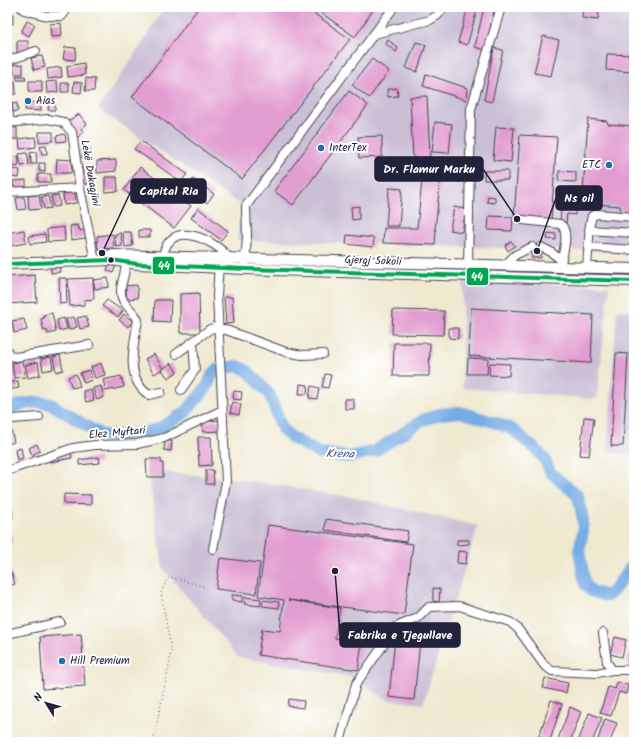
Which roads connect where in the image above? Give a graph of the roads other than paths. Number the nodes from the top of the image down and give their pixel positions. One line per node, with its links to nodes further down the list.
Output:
1 (21, 7): 5 (street)
2 (394, 7): 6 (street)
3 (444, 7): 6 (street)
4 (501, 7): 31 (street)
5 (68, 8)
6 (374, 34): 29 (street)
7 (36, 52): 8 (street)
8 (7, 61)
9 (7, 103): 10 (street, Lekë Dukagjini)
10 (8, 122): 11 (street, Lekë Dukagjini)
11 (80, 188): 12 (street); 22 (street, Lekë Dukagjini)
12 (7, 192)
13 (634, 217): 15 (street)
14 (523, 220): 30 (street)
15 (590, 230): 16 (street); 18 (street)
16 (634, 233)
17 (532, 247): 32 (street)
18 (588, 247): 20 (street); 33 (street)
19 (541, 248): 30 (street)
20 (634, 250)
21 (163, 256): 23 (main road, Gjergj Sokoli); 25 (street); 27 (main road, Gjergj Sokoli)
22 (94, 258): 23 (main road); 24 (main road); 28 (main road)
23 (112, 258): 26 (main road, Gjergj Sokoli)
24 (7, 259)
25 (230, 259): 27 (main road, Gjergj Sokoli); 29 (main road, Gjergj Sokoli)
26 (126, 263): 27 (main road, Gjergj Sokoli); 43 (street)
27 (219, 263): 29 (main road, Gjergj Sokoli); 36 (street)
28 (7, 264)
29 (245, 264): 31 (main road, Gjergj Sokoli); 35 (main road, Gjergj Sokoli)
30 (561, 264): 32 (main road, Gjergj Sokoli); 33 (main road, Gjergj Sokoli)
31 (468, 265): 32 (main road, Gjergj Sokoli)
32 (504, 266)
33 (587, 268): 34 (main road, Gjergj Sokoli)
34 (634, 270)
35 (634, 281)
36 (218, 327): 37 (street); 41 (street); 44 (street)
37 (193, 342): 40 (street); 42 (street)
38 (89, 345): 39 (street)
39 (7, 350)
40 (176, 354)
41 (323, 354)
42 (181, 390)
43 (161, 392)
44 (222, 410): 47 (street, Elez Myftari); 48 (street)
45 (39, 417): 46 (street)
46 (7, 422)
47 (7, 471)
48 (213, 549)
49 (60, 622): 51 (street)
50 (603, 632): 52 (street)
51 (7, 634)
52 (612, 670): 53 (street); 54 (street)
53 (634, 670)
54 (340, 742)

